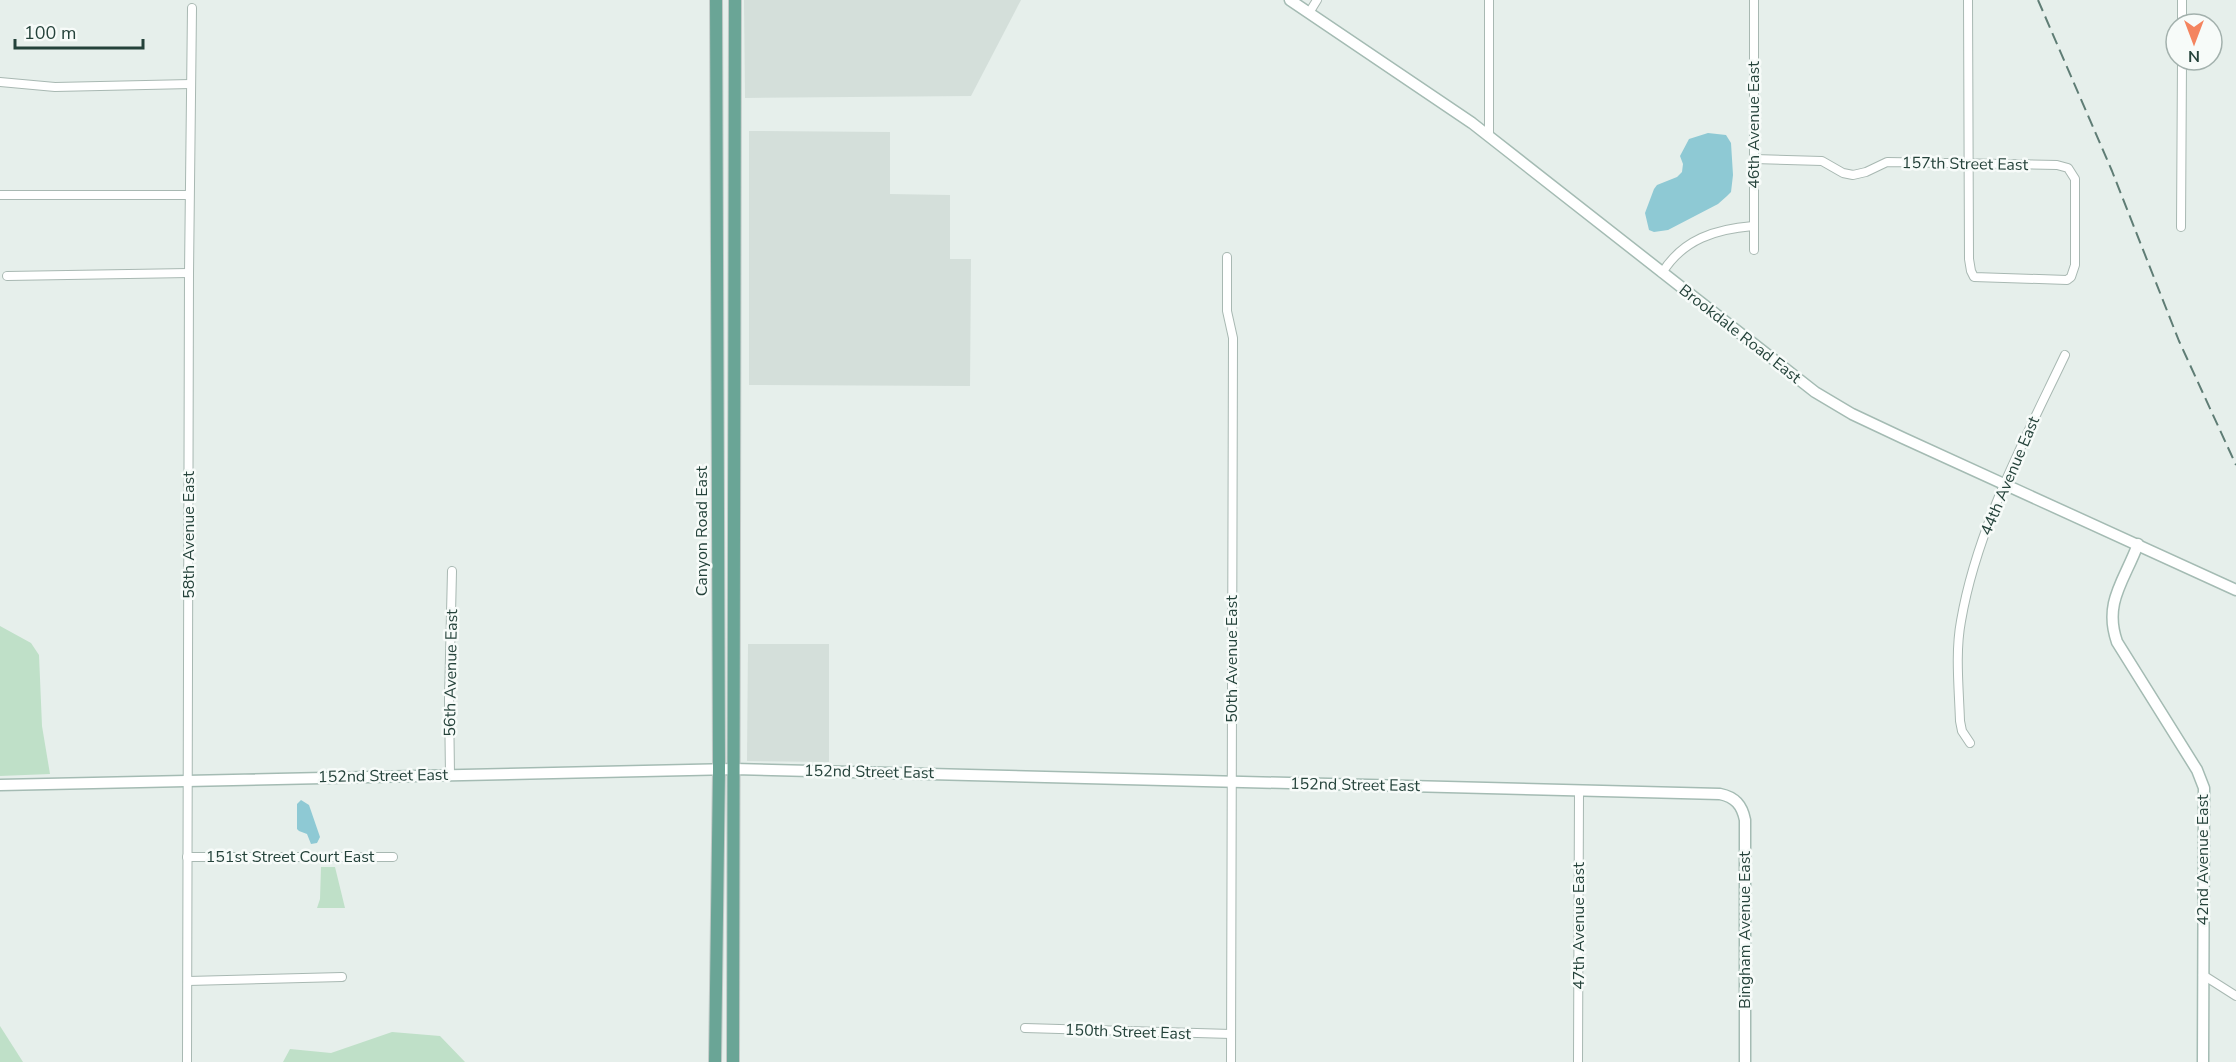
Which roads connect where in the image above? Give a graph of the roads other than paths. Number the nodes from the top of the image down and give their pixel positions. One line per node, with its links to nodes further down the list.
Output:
1 (716, 0): 31 (main road, Canyon Road East)
2 (735, 0): 32 (main road, Canyon Road East)
3 (1290, 0): 9 (street, Brookdale Road East)
4 (1317, 0): 9 (street)
5 (1490, 0): 13 (street)
6 (1754, 0): 14 (street, 46th Avenue East)
7 (1968, 0): 15 (street)
8 (192, 8): 12 (street, 58th Avenue East)
9 (1309, 12): 13 (street, Brookdale Road East)
10 (2182, 72): 19 (street)
11 (0, 82): 12 (street)
12 (191, 84): 17 (street, 58th Avenue East)
13 (1489, 136): 23 (street, Brookdale Road East)
14 (1754, 159): 15 (street, 157th Street East); 18 (street, 46th Avenue East)
15 (1969, 164): 15 (street, 157th Street East)
16 (0, 195): 17 (street)
17 (189, 195): 22 (street, 58th Avenue East)
18 (1753, 226): 20 (street, 46th Avenue East); 23 (street)
19 (2181, 227)
20 (1754, 250)
21 (1227, 257): 35 (street, 50th Avenue East)
22 (189, 273): 24 (street); 34 (street, 58th Avenue East)
23 (1662, 273): 26 (street, Brookdale Road East)
24 (7, 276)
25 (2066, 355): 26 (street, 44th Avenue East)
26 (2004, 483): 27 (street, Brookdale Road East); 30 (street, 44th Avenue East)
27 (2138, 544): 29 (street, Brookdale Road East); 41 (street, 42nd Avenue East)
28 (452, 572): 33 (street, 56th Avenue East)
29 (2236, 590)
30 (1970, 743)
31 (719, 769): 32 (street, 152nd Street East); 33 (street, 152nd Street East); 48 (main road, Canyon Road East)
32 (734, 769): 35 (street, 152nd Street East); 49 (main road, Canyon Road East)
33 (450, 775): 34 (street, 152nd Street East)
34 (187, 780): 36 (street, 152nd Street East); 39 (street, 58th Avenue East)
35 (1232, 782): 37 (street, 152nd Street East); 46 (street, 50th Avenue East)
36 (0, 784)
37 (1579, 790): 38 (street, 152nd Street East); 51 (street, 47th Avenue East)
38 (1736, 801): 52 (street, Bingham Avenue East)
39 (187, 857): 40 (street, 151st Street Court East); 43 (street, 58th Avenue East)
40 (393, 857)
41 (2203, 975): 44 (street); 53 (street, 42nd Avenue East)
42 (342, 977): 43 (street)
43 (188, 981): 47 (street, 58th Avenue East)
44 (2236, 996)
45 (1025, 1028): 46 (street, 150th Street East)
46 (1231, 1034): 50 (street, 50th Avenue East)
47 (187, 1062)
48 (716, 1062)
49 (733, 1062)
50 (1231, 1062)
51 (1578, 1062)
52 (1745, 1062)
53 (2204, 1062)

